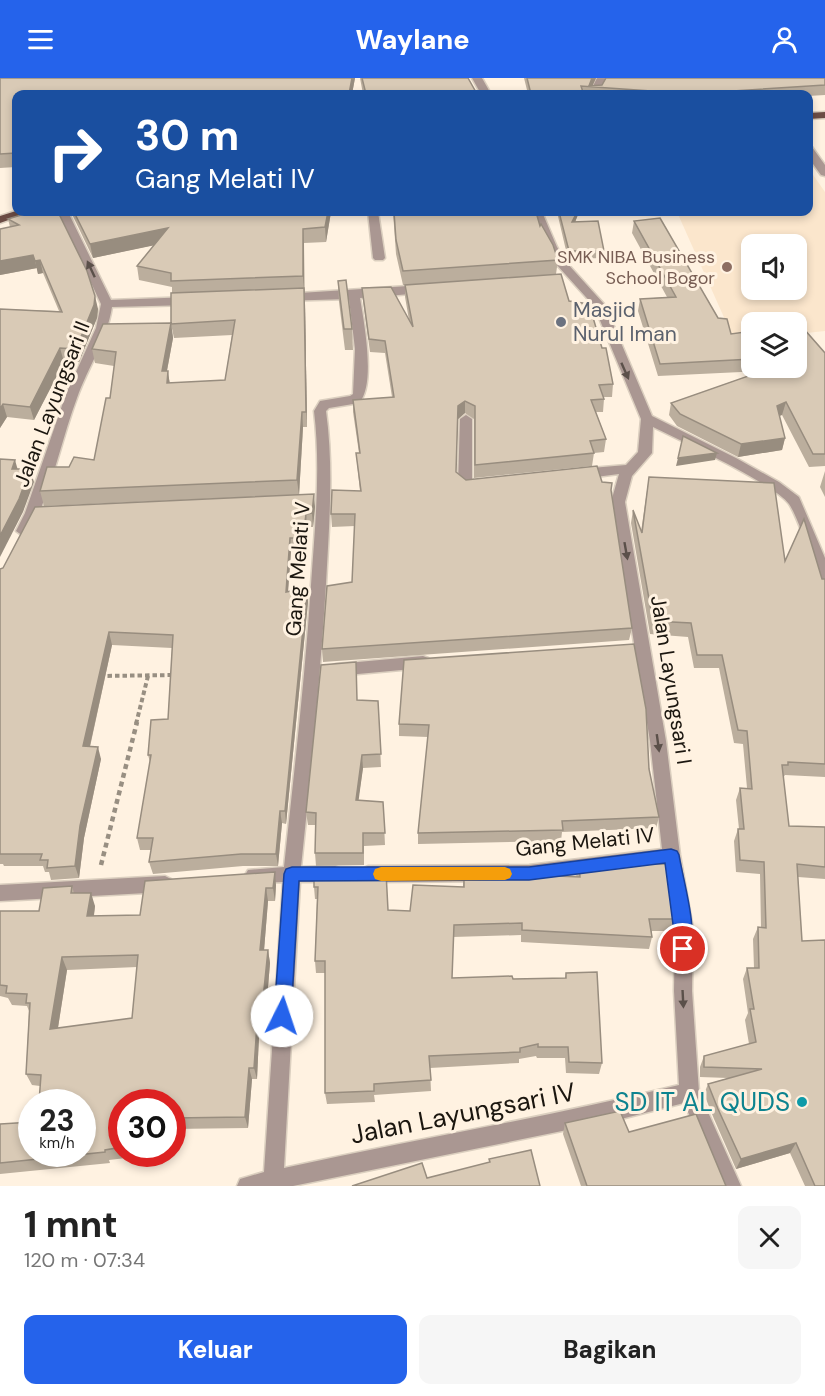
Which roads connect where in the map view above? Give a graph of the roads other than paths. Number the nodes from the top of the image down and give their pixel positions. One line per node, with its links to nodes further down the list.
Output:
1 (813, 156): 2 (street)
2 (825, 173)
3 (65, 216): 13 (street, Jalan Layungsari II, one-way to 3)
4 (374, 216): 6 (street)
5 (539, 216): 7 (street, Jalan Layungsari I)
6 (379, 258)
7 (576, 279): 8 (street); 15 (street, Jalan Layungsari I, one-way to 15)
8 (555, 281)
9 (442, 288): 10 (street)
10 (354, 295): 11 (street); 22 (street, Gang Melati V)
11 (272, 298)
12 (201, 301): 13 (street)
13 (107, 304): 19 (street, Jalan Layungsari II)
14 (466, 419): 18 (street)
15 (647, 419): 16 (street, Jalan Layungsari I); 20 (street)
16 (628, 469): 17 (street); 23 (street, Jalan Layungsari I, one-way to 23)
17 (569, 475)
18 (486, 483)
19 (16, 545)
20 (825, 576)
21 (436, 661): 22 (street)
22 (313, 672): 24 (street, Gang Melati V)
23 (671, 855): 24 (street, Gang Melati IV); 28 (street, Jalan Layungsari I, one-way to 28)
24 (292, 874): 25 (street, Gang Melati IV); 29 (street, Gang Melati V)
25 (243, 876)
26 (184, 882): 27 (street)
27 (0, 893)
28 (689, 1092): 29 (street, Jalan Layungsari IV); 31 (street, Jalan Layungsari I)
29 (272, 1184): 30 (street, Jalan Layungsari IV)
30 (247, 1186)
31 (731, 1186)

